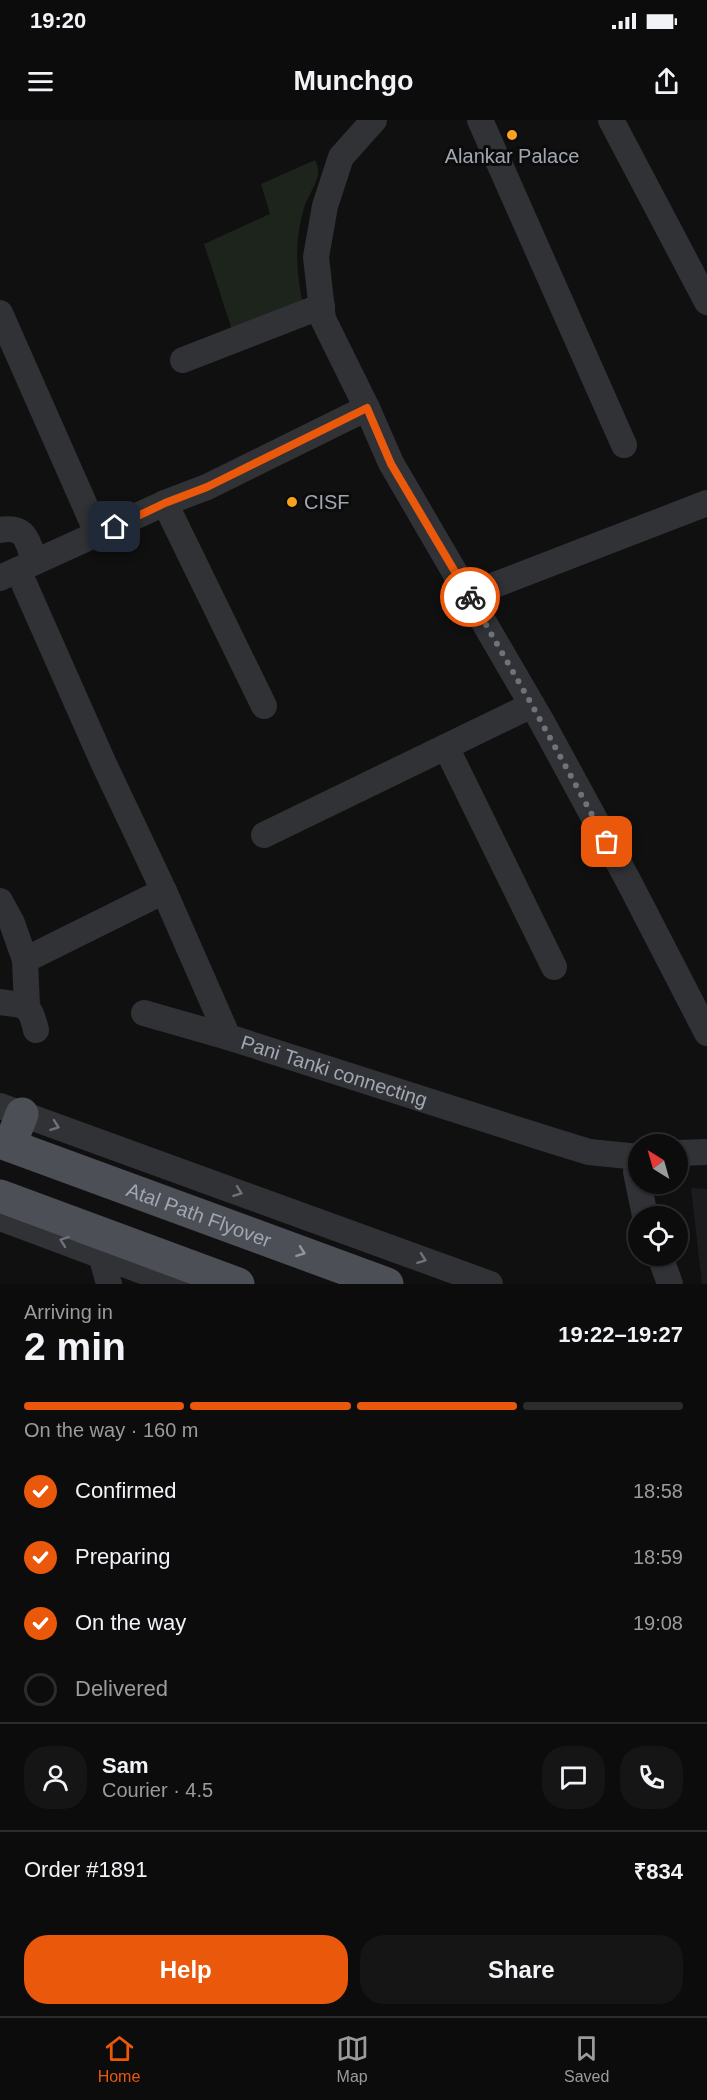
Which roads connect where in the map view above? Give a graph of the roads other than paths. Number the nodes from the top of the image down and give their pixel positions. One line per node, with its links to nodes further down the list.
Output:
1 (480, 120): 9 (street)
2 (611, 120): 4 (street)
3 (358, 126): 5 (street)
4 (707, 302)
5 (322, 306): 7 (street); 8 (street)
6 (0, 314): 13 (street)
7 (183, 360)
8 (367, 408): 11 (street); 15 (street)
9 (624, 445)
10 (707, 502): 15 (street)
11 (165, 503): 13 (street); 17 (street)
12 (0, 530): 14 (street, Pani Tanki connecting)
13 (98, 535): 14 (street)
14 (18, 570): 20 (street, Pani Tanki connecting)
15 (469, 596): 16 (street)
16 (532, 705): 18 (street); 26 (street)
17 (264, 706)
18 (446, 747): 19 (street); 23 (street)
19 (264, 835)
20 (164, 891): 22 (street); 27 (street, Pani Tanki connecting)
21 (0, 901): 22 (street)
22 (25, 960): 24 (street)
23 (554, 967)
24 (0, 1002)
25 (144, 1013): 27 (street)
26 (707, 1033)
27 (228, 1037): 32 (street, Pani Tanki connecting)
28 (11, 1110): 29 (main road); 40 (street, one-way to 40)
29 (5, 1144): 39 (main road, Atal Path Flyover, one-way to 39)
30 (707, 1152): 31 (street)
31 (688, 1153)
32 (628, 1156)
33 (4, 1205): 34 (street, one-way to 33); 38 (main road)
34 (101, 1255): 36 (street); 37 (street)
35 (664, 1266): 41 (street)
36 (109, 1284)
37 (177, 1284)
38 (238, 1284)
39 (387, 1284)
40 (490, 1284)
41 (670, 1284)

